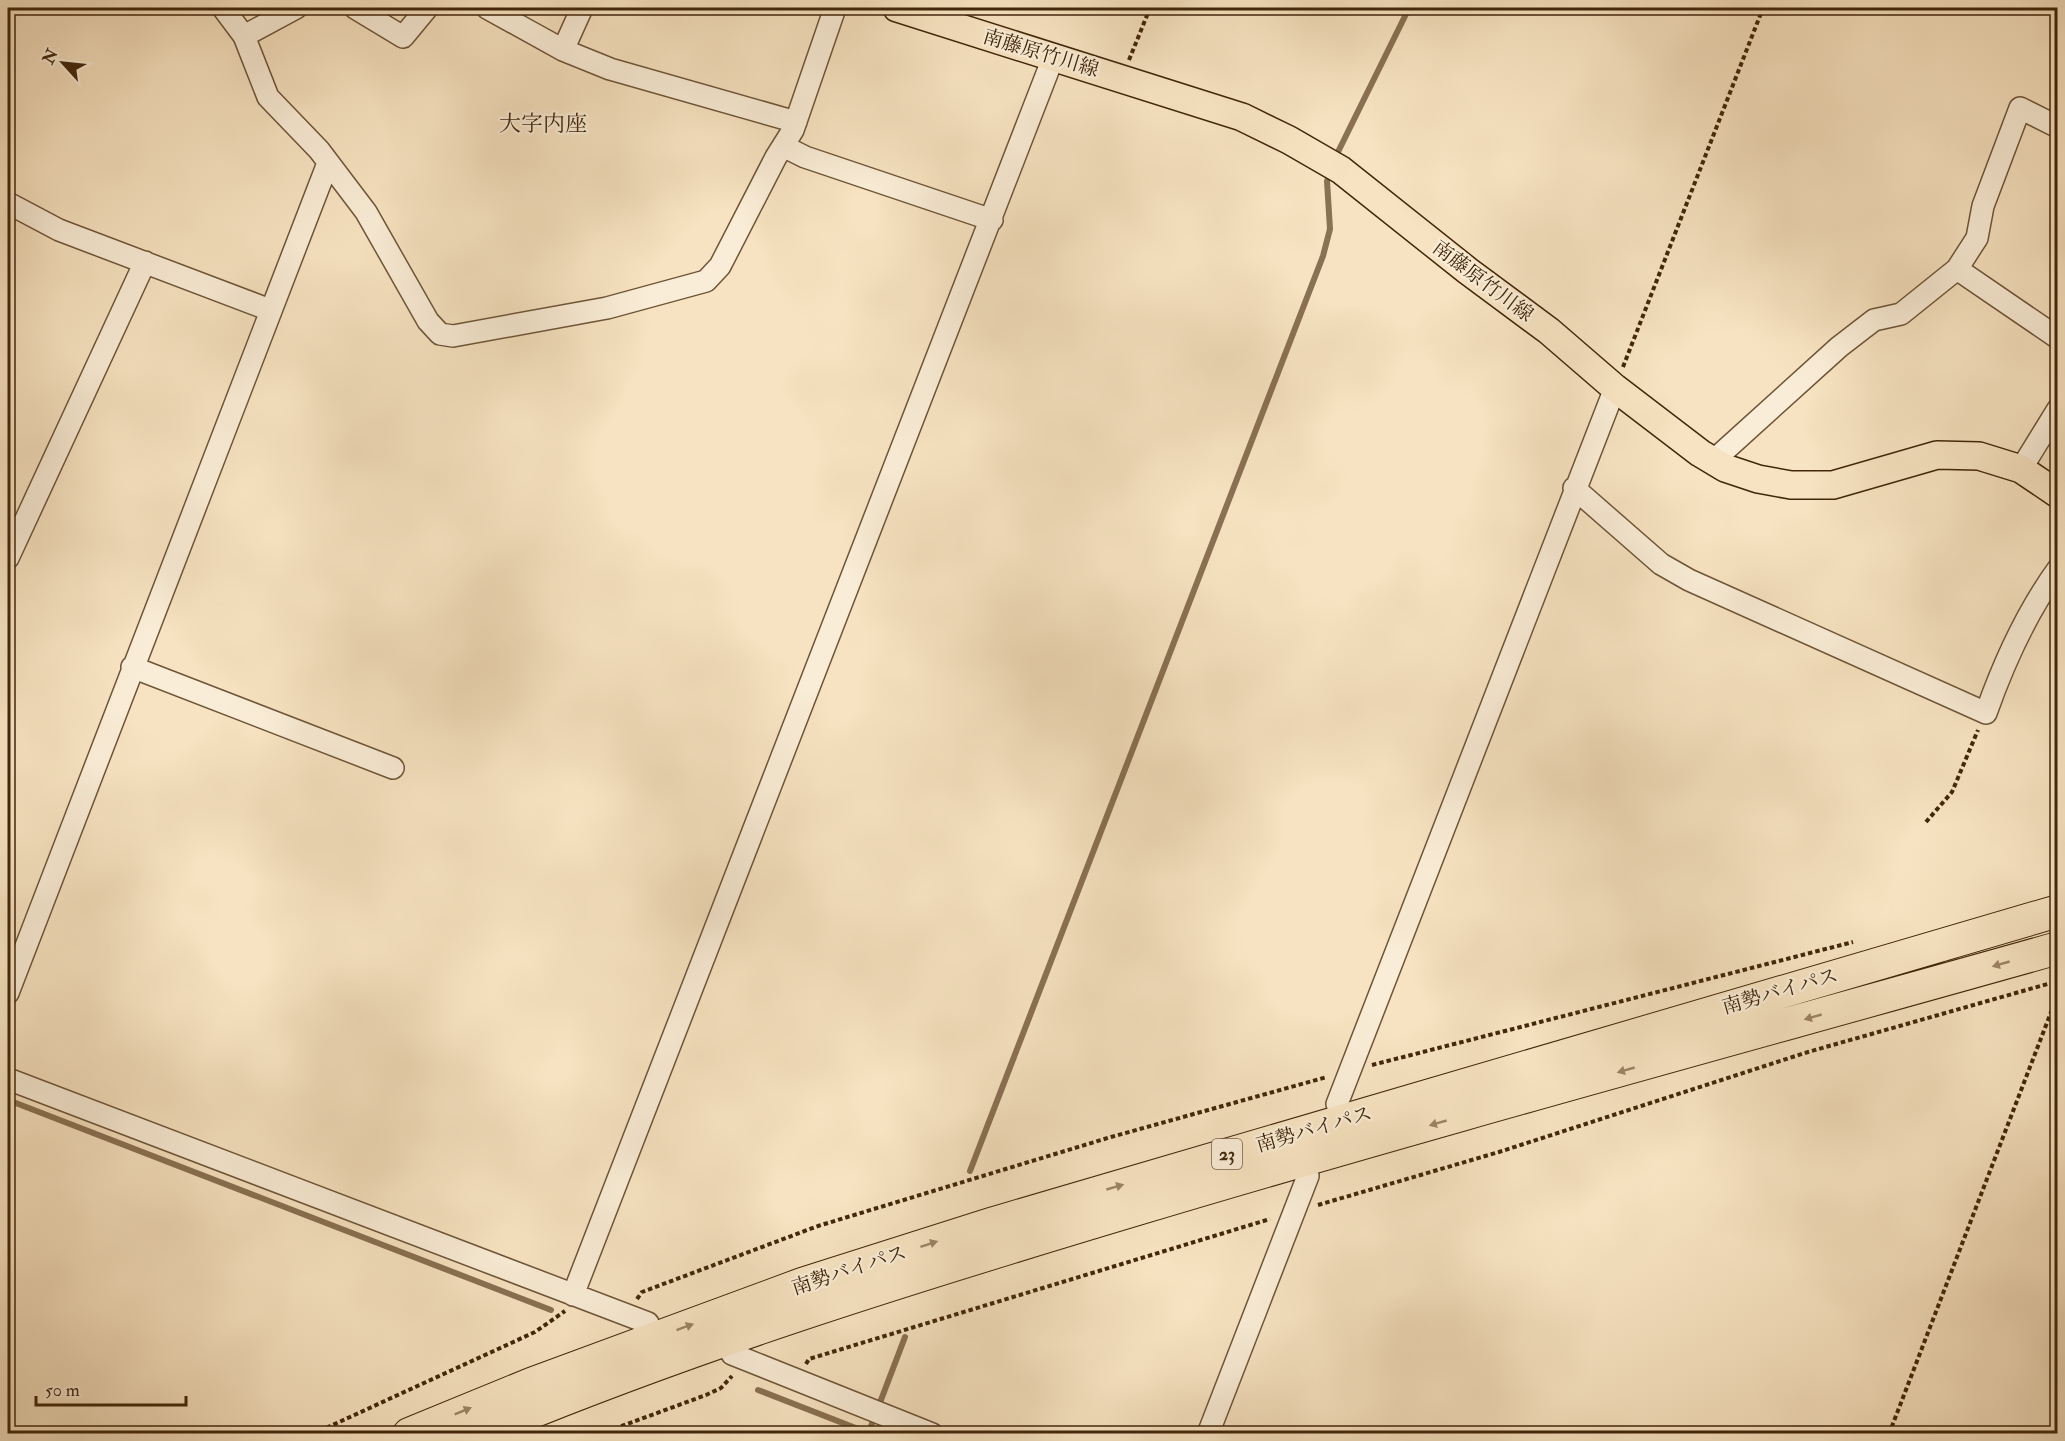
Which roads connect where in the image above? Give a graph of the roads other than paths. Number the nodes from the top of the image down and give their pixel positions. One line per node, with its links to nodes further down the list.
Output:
1 (223, 8): 9 (street)
2 (296, 8): 9 (street)
3 (355, 8): 4 (street)
4 (427, 8)
5 (486, 8): 10 (street)
6 (582, 8): 10 (street)
7 (835, 8): 12 (street)
8 (897, 8): 11 (main road, 南藤原竹川線)
9 (244, 36): 15 (street)
10 (563, 50): 12 (street)
11 (1053, 58): 17 (street); 22 (main road, 南藤原竹川線)
12 (796, 122): 14 (street)
13 (2058, 127): 19 (street)
14 (783, 146): 15 (street); 17 (street)
15 (328, 163): 20 (street)
16 (8, 203): 18 (street)
17 (992, 220): 38 (street)
18 (145, 262): 20 (street); 28 (street)
19 (1957, 269): 21 (street); 24 (street)
20 (270, 310): 30 (street)
21 (2058, 338)
22 (1615, 388): 24 (main road, 南藤原竹川線); 26 (street)
23 (2058, 409): 25 (street)
24 (1713, 460): 25 (main road, 南藤原竹川線)
25 (2021, 469): 27 (main road, 南藤原竹川線)
26 (1574, 488): 29 (street); 36 (street)
27 (2058, 494)
28 (8, 558)
29 (2058, 569)
30 (132, 668): 31 (street); 34 (street)
31 (393, 768)
32 (2058, 911): 41 (highway, 南勢バイパス / 23, one-way to 32)
33 (2058, 948): 42 (highway, 南勢バイパス / 23, one-way to 42)
34 (8, 993)
35 (8, 1079): 38 (street)
36 (1337, 1104)
37 (1308, 1176): 44 (street)
38 (573, 1295): 39 (street)
39 (648, 1323)
40 (737, 1356): 43 (street)
41 (409, 1434)
42 (479, 1434)
43 (932, 1434)
44 (1208, 1434)

